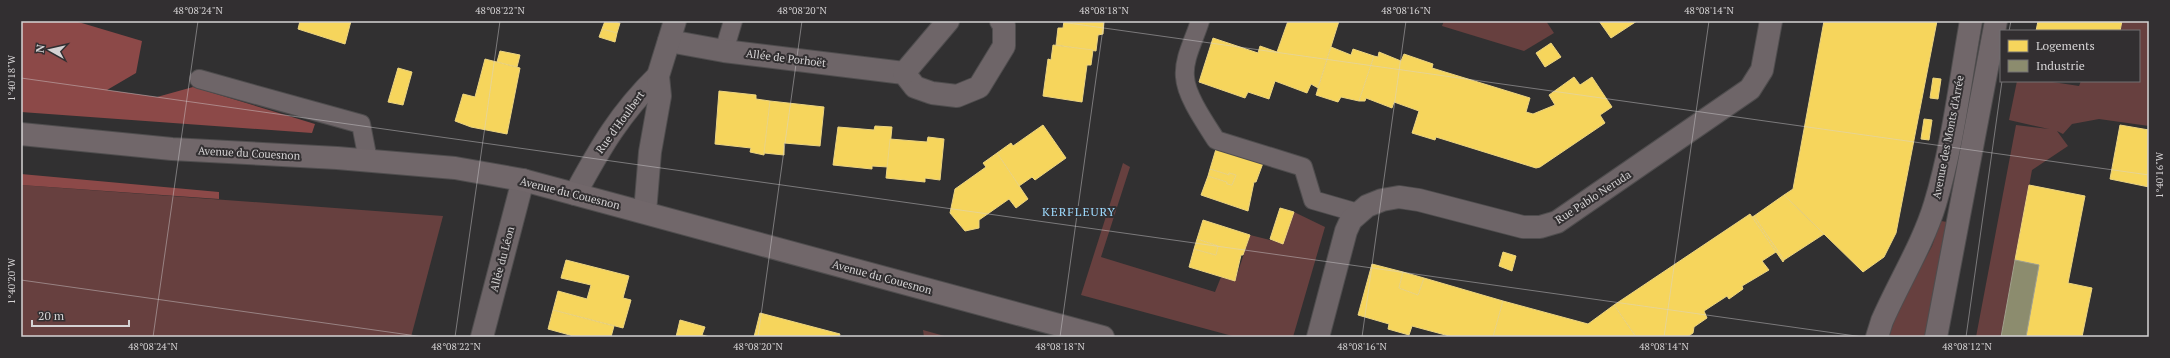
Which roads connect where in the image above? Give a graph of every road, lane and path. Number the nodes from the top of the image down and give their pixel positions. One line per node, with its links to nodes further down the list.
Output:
1 (675, 21): 9 (street, Rue d'Houlbert)
2 (733, 21): 10 (lane)
3 (948, 21): 11 (street)
4 (1001, 21): 11 (street)
5 (1200, 21): 19 (lane)
6 (1771, 21): 19 (street, Rue Pablo Neruda)
7 (1971, 21): 23 (street, Avenue des Monts d'Arrée)
8 (1996, 21): 24 (street)
9 (669, 42): 10 (street, Allée de Porhoët); 12 (street, Rue d'Houlbert)
10 (724, 51): 11 (street, Allée de Porhoët)
11 (904, 73)
12 (658, 76): 17 (street, Rue d'Houlbert); 18 (street, Rue d'Houlbert)
13 (199, 79): 15 (lane)
14 (21, 134): 15 (street, Avenue du Couesnon)
15 (368, 160): 16 (street, Avenue du Couesnon)
16 (523, 180): 17 (street, Avenue du Couesnon); 20 (street, Allée du Léon)
17 (575, 194): 18 (street, Avenue du Couesnon)
18 (645, 212): 21 (street, Avenue du Couesnon)
19 (1358, 213): 22 (street, Rue Pablo Neruda)
20 (482, 337)
21 (1103, 337)
22 (1318, 337)
23 (1877, 337)
24 (1936, 337)

